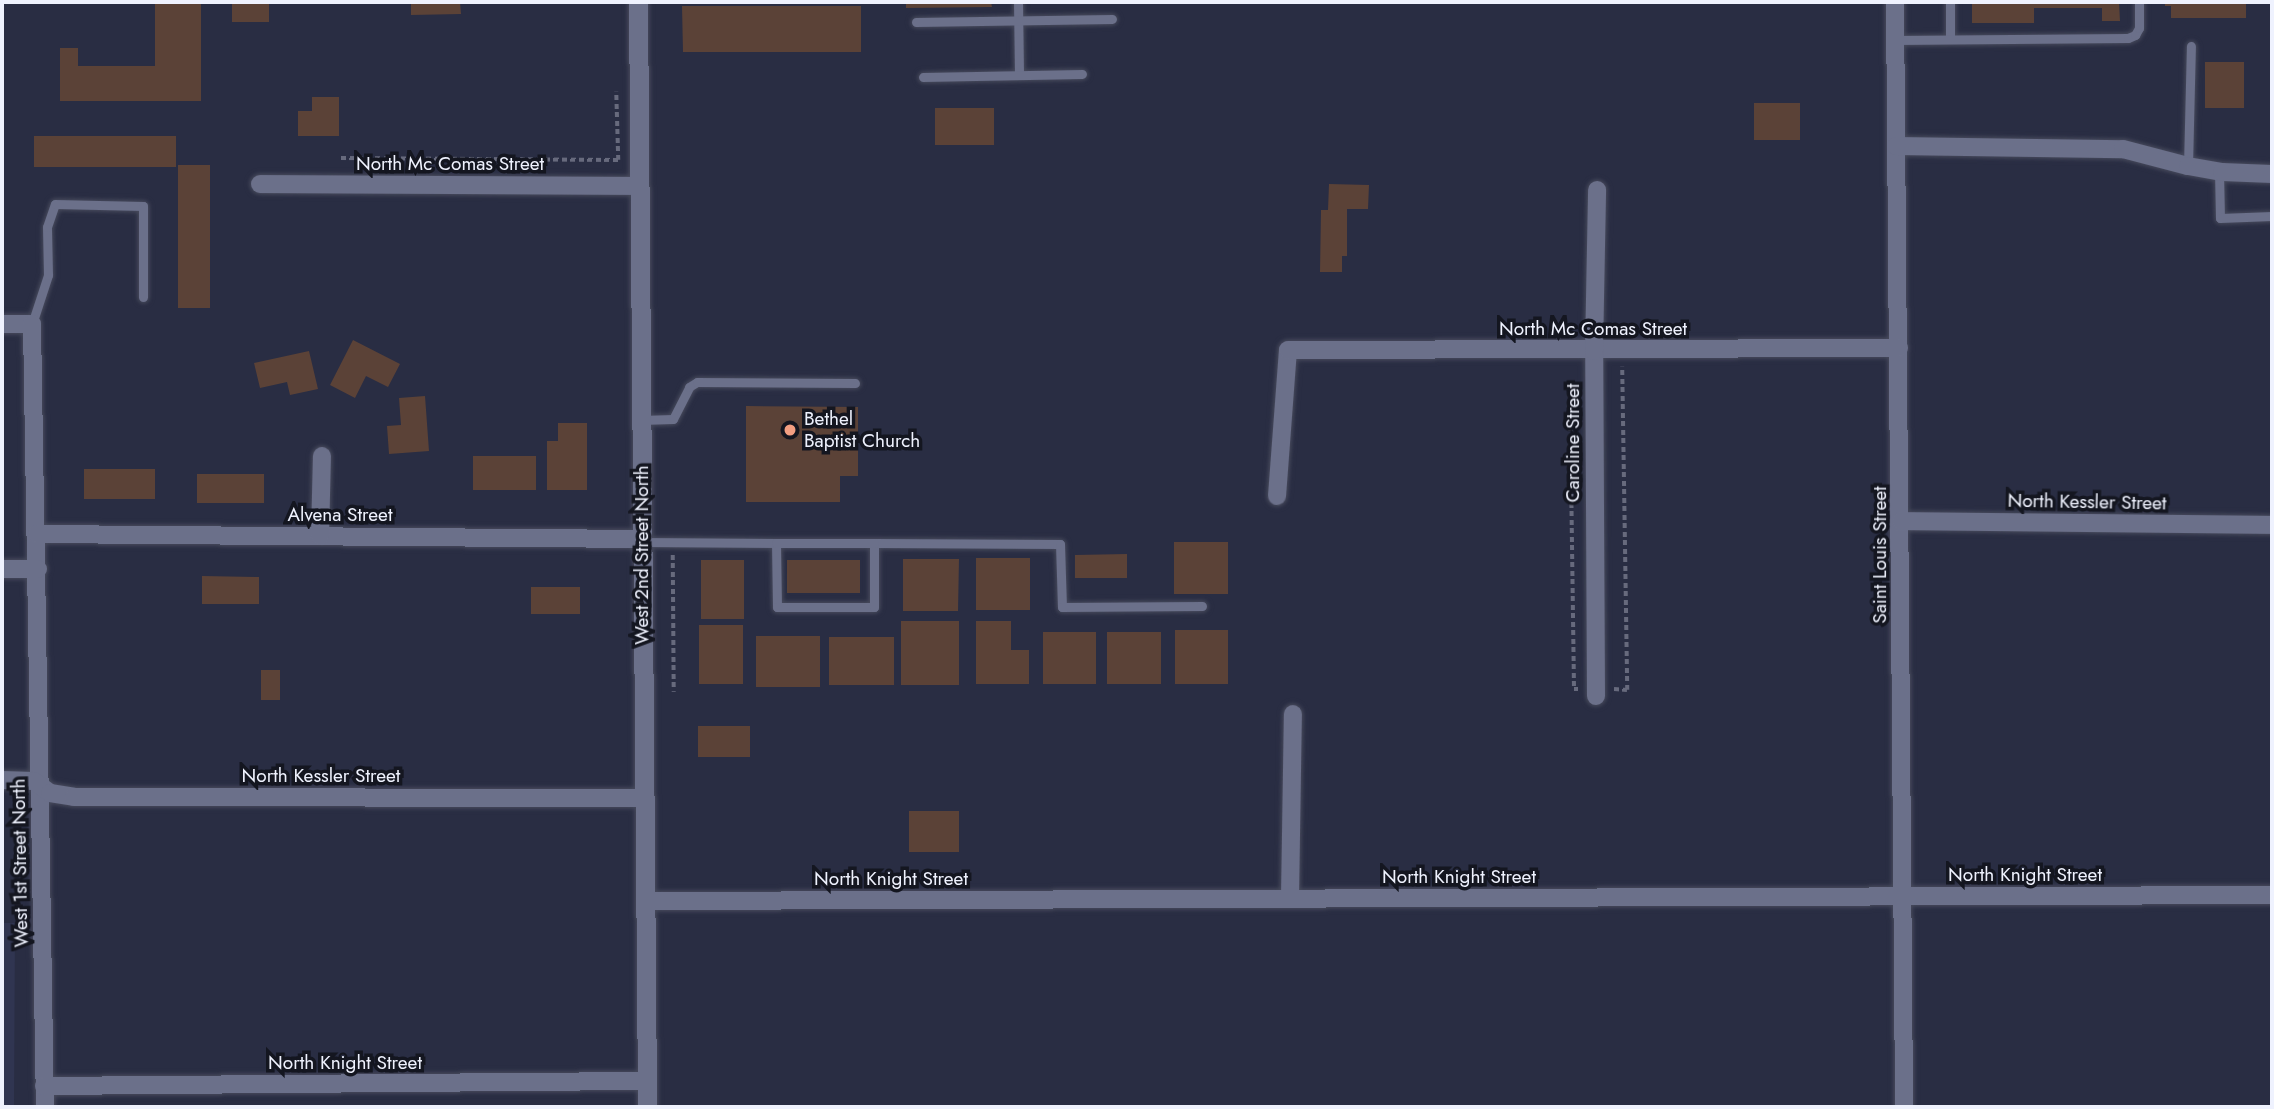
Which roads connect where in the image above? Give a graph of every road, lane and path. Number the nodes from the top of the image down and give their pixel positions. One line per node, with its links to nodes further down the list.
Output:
1 (638, 2): 22 (street, West 2nd Street North)
2 (1018, 2): 7 (lane)
3 (1895, 2): 10 (street, Saint Louis Street)
4 (1950, 2): 9 (lane)
5 (2139, 2): 9 (lane)
6 (1112, 19): 7 (lane)
7 (1018, 21): 8 (lane); 13 (lane)
8 (916, 22)
9 (1950, 39): 10 (lane)
10 (1895, 40): 16 (street, Saint Louis Street)
11 (2191, 46): 18 (lane)
12 (1082, 74): 13 (lane)
13 (1019, 75): 14 (lane)
14 (923, 78)
15 (615, 92): 17 (path)
16 (1896, 146): 18 (street); 28 (street, Saint Louis Street)
17 (341, 158)
18 (2188, 166): 19 (street)
19 (2219, 171): 20 (street); 24 (lane)
20 (2272, 174)
21 (260, 184): 22 (street, North Mc Comas Street)
22 (640, 186): 31 (street, West 2nd Street North)
23 (1597, 190): 29 (street, Caroline Street)
24 (2272, 216)
25 (143, 297): 27 (lane)
26 (2, 324): 27 (street)
27 (32, 324): 36 (street, West 1st Street North)
28 (1899, 348): 29 (street, North Mc Comas Street); 34 (street, Saint Louis Street)
29 (1594, 351): 33 (street, North Mc Comas Street); 46 (street, Caroline Street)
30 (855, 383): 31 (lane)
31 (641, 420): 38 (street, West 2nd Street North)
32 (322, 456): 37 (street)
33 (1277, 496)
34 (1901, 521): 35 (street, North Kessler Street); 52 (street, Saint Louis Street)
35 (2272, 525)
36 (37, 534): 37 (street, Alvena Street); 43 (street, West 1st Street North)
37 (320, 536): 38 (street, Alvena Street)
38 (642, 540): 39 (lane); 50 (street, West 2nd Street North)
39 (673, 543): 40 (lane); 45 (path)
40 (776, 543): 41 (lane); 41 (lane)
41 (874, 543): 44 (lane)
42 (2, 569): 43 (street)
43 (38, 569): 49 (street, West 1st Street North)
44 (1202, 606)
45 (674, 692)
46 (1596, 696)
47 (1293, 713): 53 (street)
48 (2, 780): 49 (street, North Kessler Street)
49 (40, 786): 50 (street, North Kessler Street); 56 (street, West 1st Street North)
50 (644, 798): 54 (street, West 2nd Street North)
51 (2272, 895): 52 (street, North Knight Street)
52 (1903, 897): 53 (street, North Knight Street); 59 (street, Saint Louis Street)
53 (1290, 898): 54 (street, North Knight Street)
54 (645, 901): 55 (street, West 2nd Street North)
55 (647, 1081): 56 (street, North Knight Street); 58 (street, West 2nd Street North)
56 (44, 1086): 57 (street, West 1st Street North)
57 (45, 1107)
58 (647, 1107)
59 (1904, 1107)

